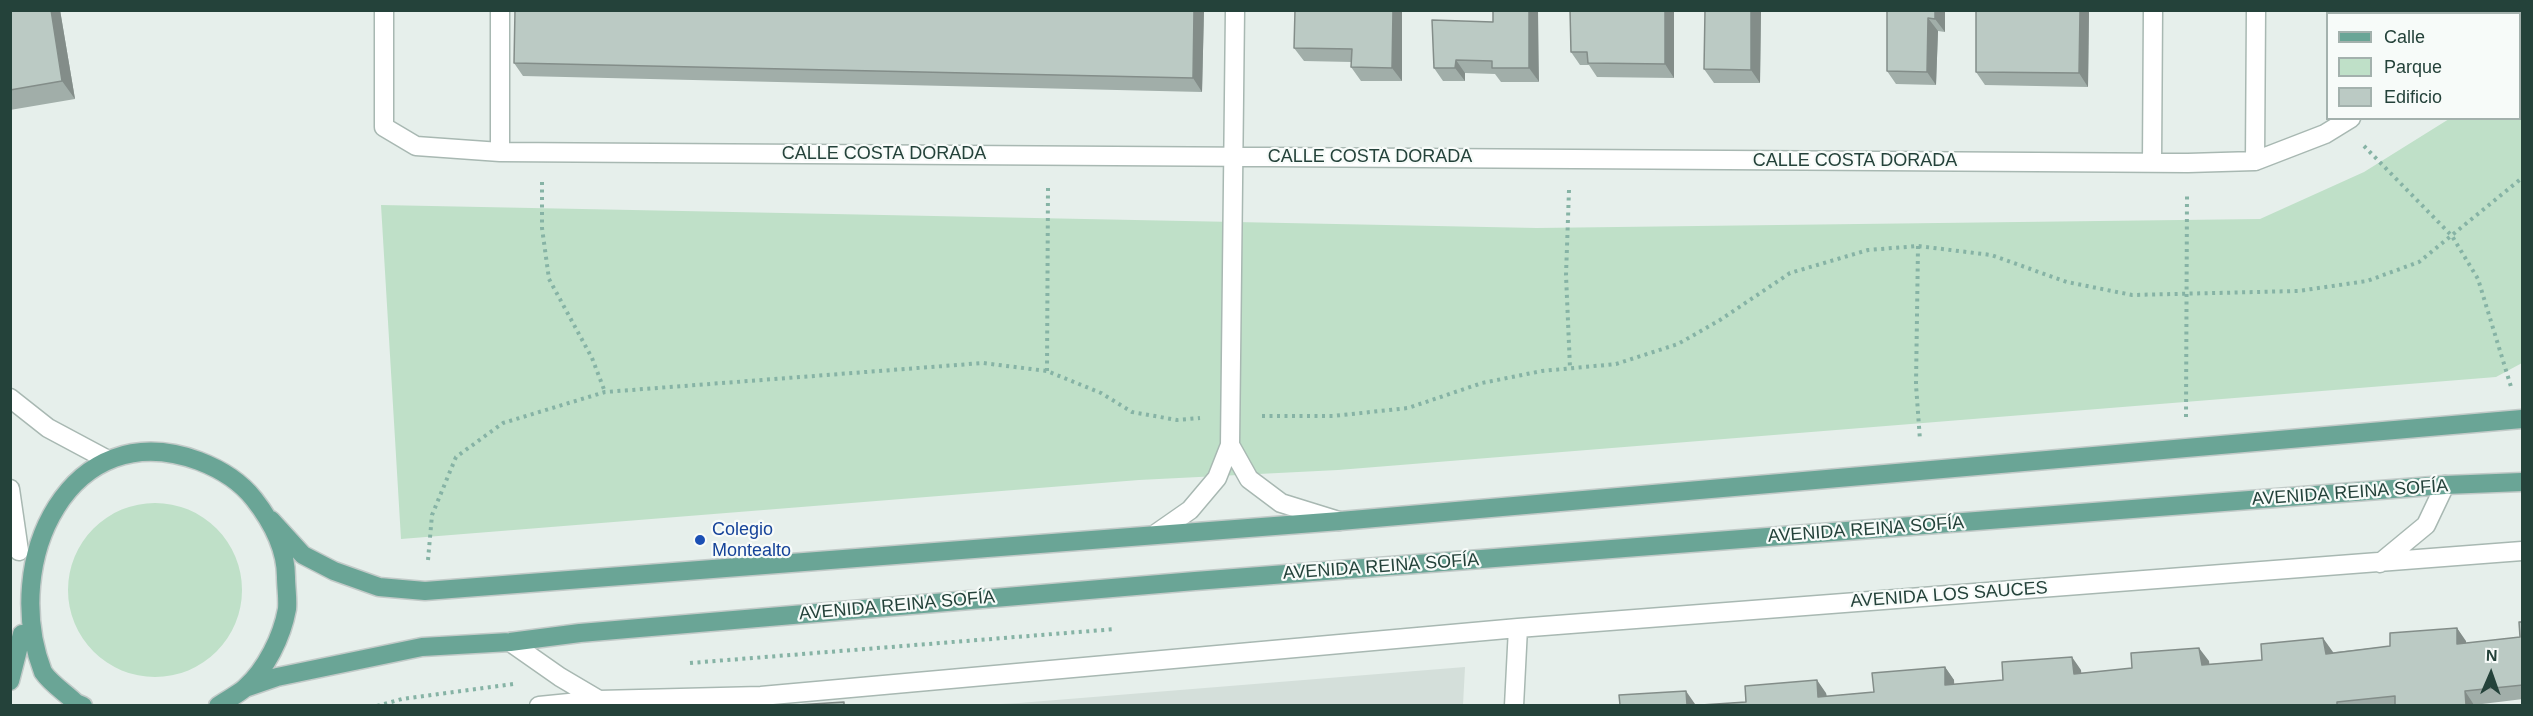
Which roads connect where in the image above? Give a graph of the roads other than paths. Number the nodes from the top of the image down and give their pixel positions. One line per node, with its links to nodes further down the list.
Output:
1 (384, 10): 7 (street, CALLE COSTA DORADA)
2 (500, 10): 7 (street)
3 (1235, 10): 8 (street)
4 (2152, 10): 10 (street)
5 (2256, 10): 9 (street)
6 (2347, 121): 9 (street, CALLE COSTA DORADA)
7 (500, 152): 8 (street, CALLE COSTA DORADA)
8 (1233, 156): 10 (street, CALLE COSTA DORADA); 13 (street)
9 (2254, 160): 10 (street, CALLE COSTA DORADA)
10 (2152, 163)
11 (10, 398): 14 (street)
12 (2522, 420): 19 (main road)
13 (1230, 445): 19 (street); 20 (street)
14 (106, 459): 18 (main road); 21 (main road)
15 (2523, 482): 16 (main road, AVENIDA REINA SOFÍA)
16 (2445, 485): 23 (street); 26 (main road, AVENIDA REINA SOFÍA)
17 (10, 489): 21 (street)
18 (271, 520): 20 (main road); 28 (main road)
19 (1340, 521): 20 (main road)
20 (1157, 533)
21 (19, 551): 25 (main road)
22 (2523, 551): 23 (street, AVENIDA LOS SAUCES)
23 (2380, 562): 24 (street, AVENIDA LOS SAUCES)
24 (1518, 628): 29 (street, AVENIDA LOS SAUCES); 33 (street)
25 (22, 633): 27 (main road); 30 (main road)
26 (510, 642): 28 (main road, AVENIDA REINA SOFÍA); 29 (street)
27 (10, 681)
28 (245, 688): 31 (main road)
29 (598, 700): 32 (street, AVENIDA LOS SAUCES)
30 (83, 705)
31 (218, 705)
32 (539, 705)
33 (1514, 705)

